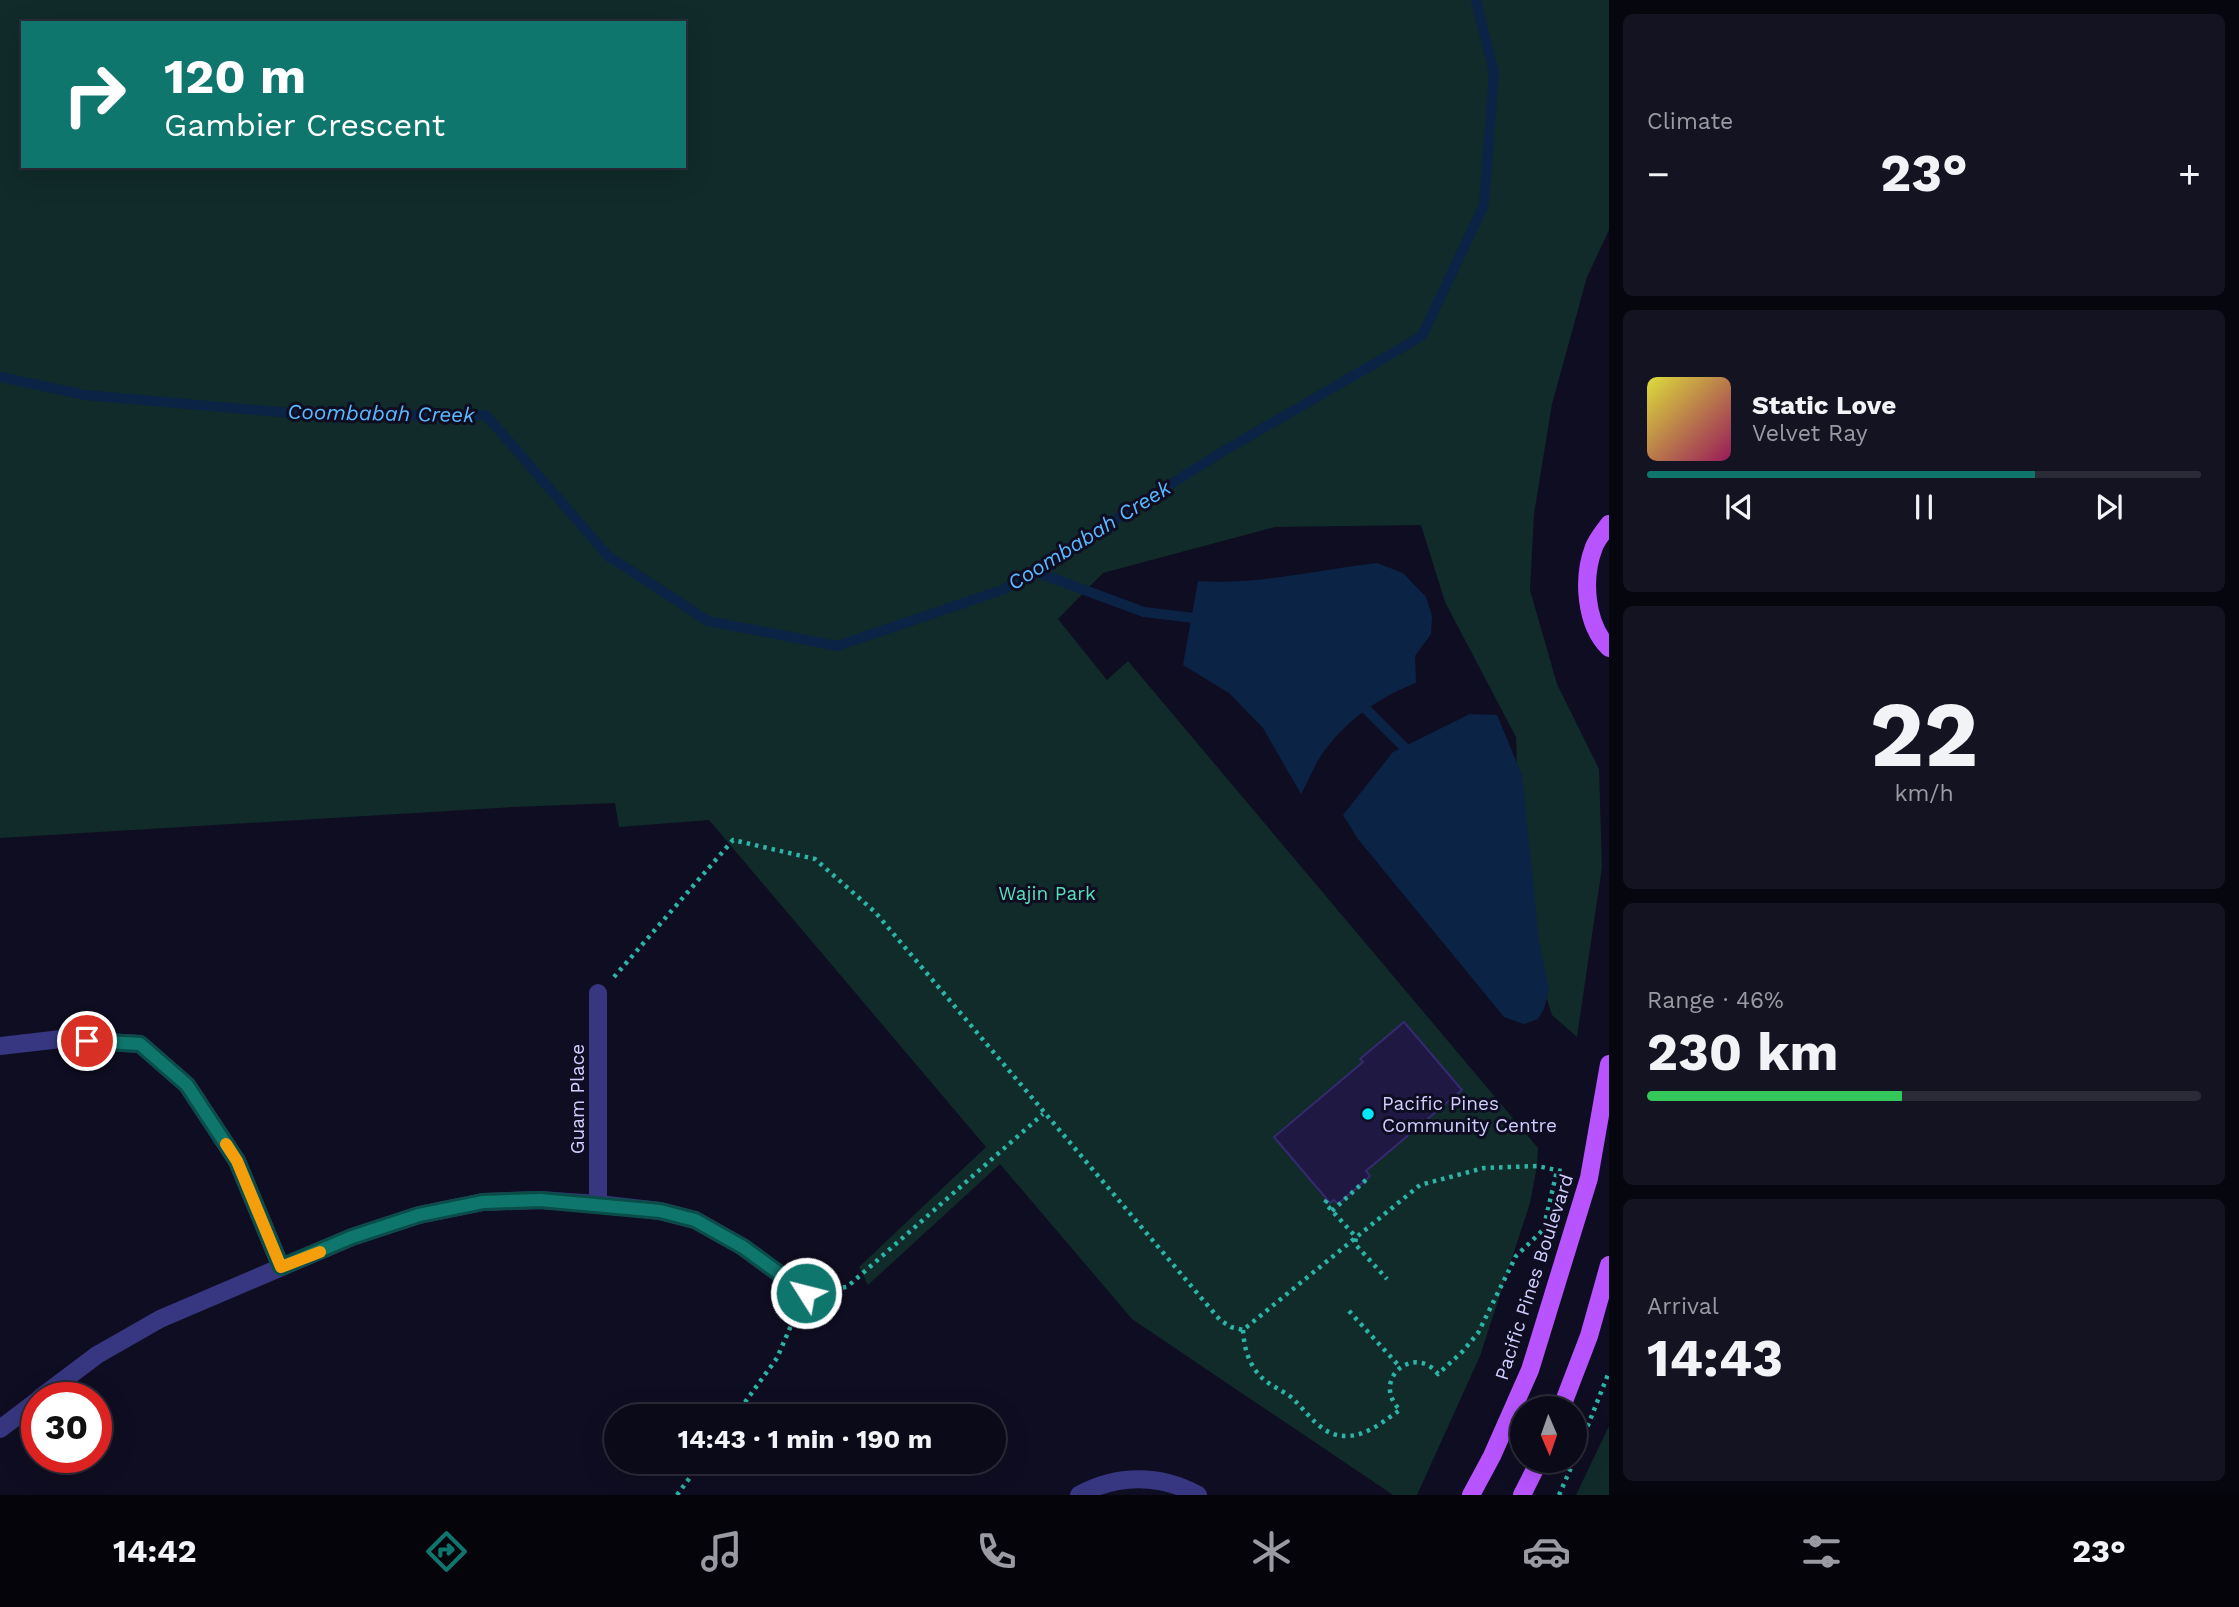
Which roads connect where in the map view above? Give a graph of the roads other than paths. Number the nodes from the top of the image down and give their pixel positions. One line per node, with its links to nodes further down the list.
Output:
1 (1609, 524): 2 (main road)
2 (1609, 648)
3 (598, 993): 6 (street, Guam Place)
4 (0, 1046): 8 (street)
5 (1609, 1064): 17 (main road, Pacific Pines Boulevard)
6 (598, 1205): 8 (street); 9 (street)
7 (1609, 1265): 11 (main road)
8 (281, 1267): 10 (street)
9 (806, 1293)
10 (62, 1382)
11 (1566, 1396)
12 (21, 1413): 13 (street)
13 (0, 1429)
14 (1532, 1474): 18 (main road)
15 (1079, 1495): 16 (street)
16 (1198, 1495)
17 (1471, 1495)
18 (1522, 1495)

